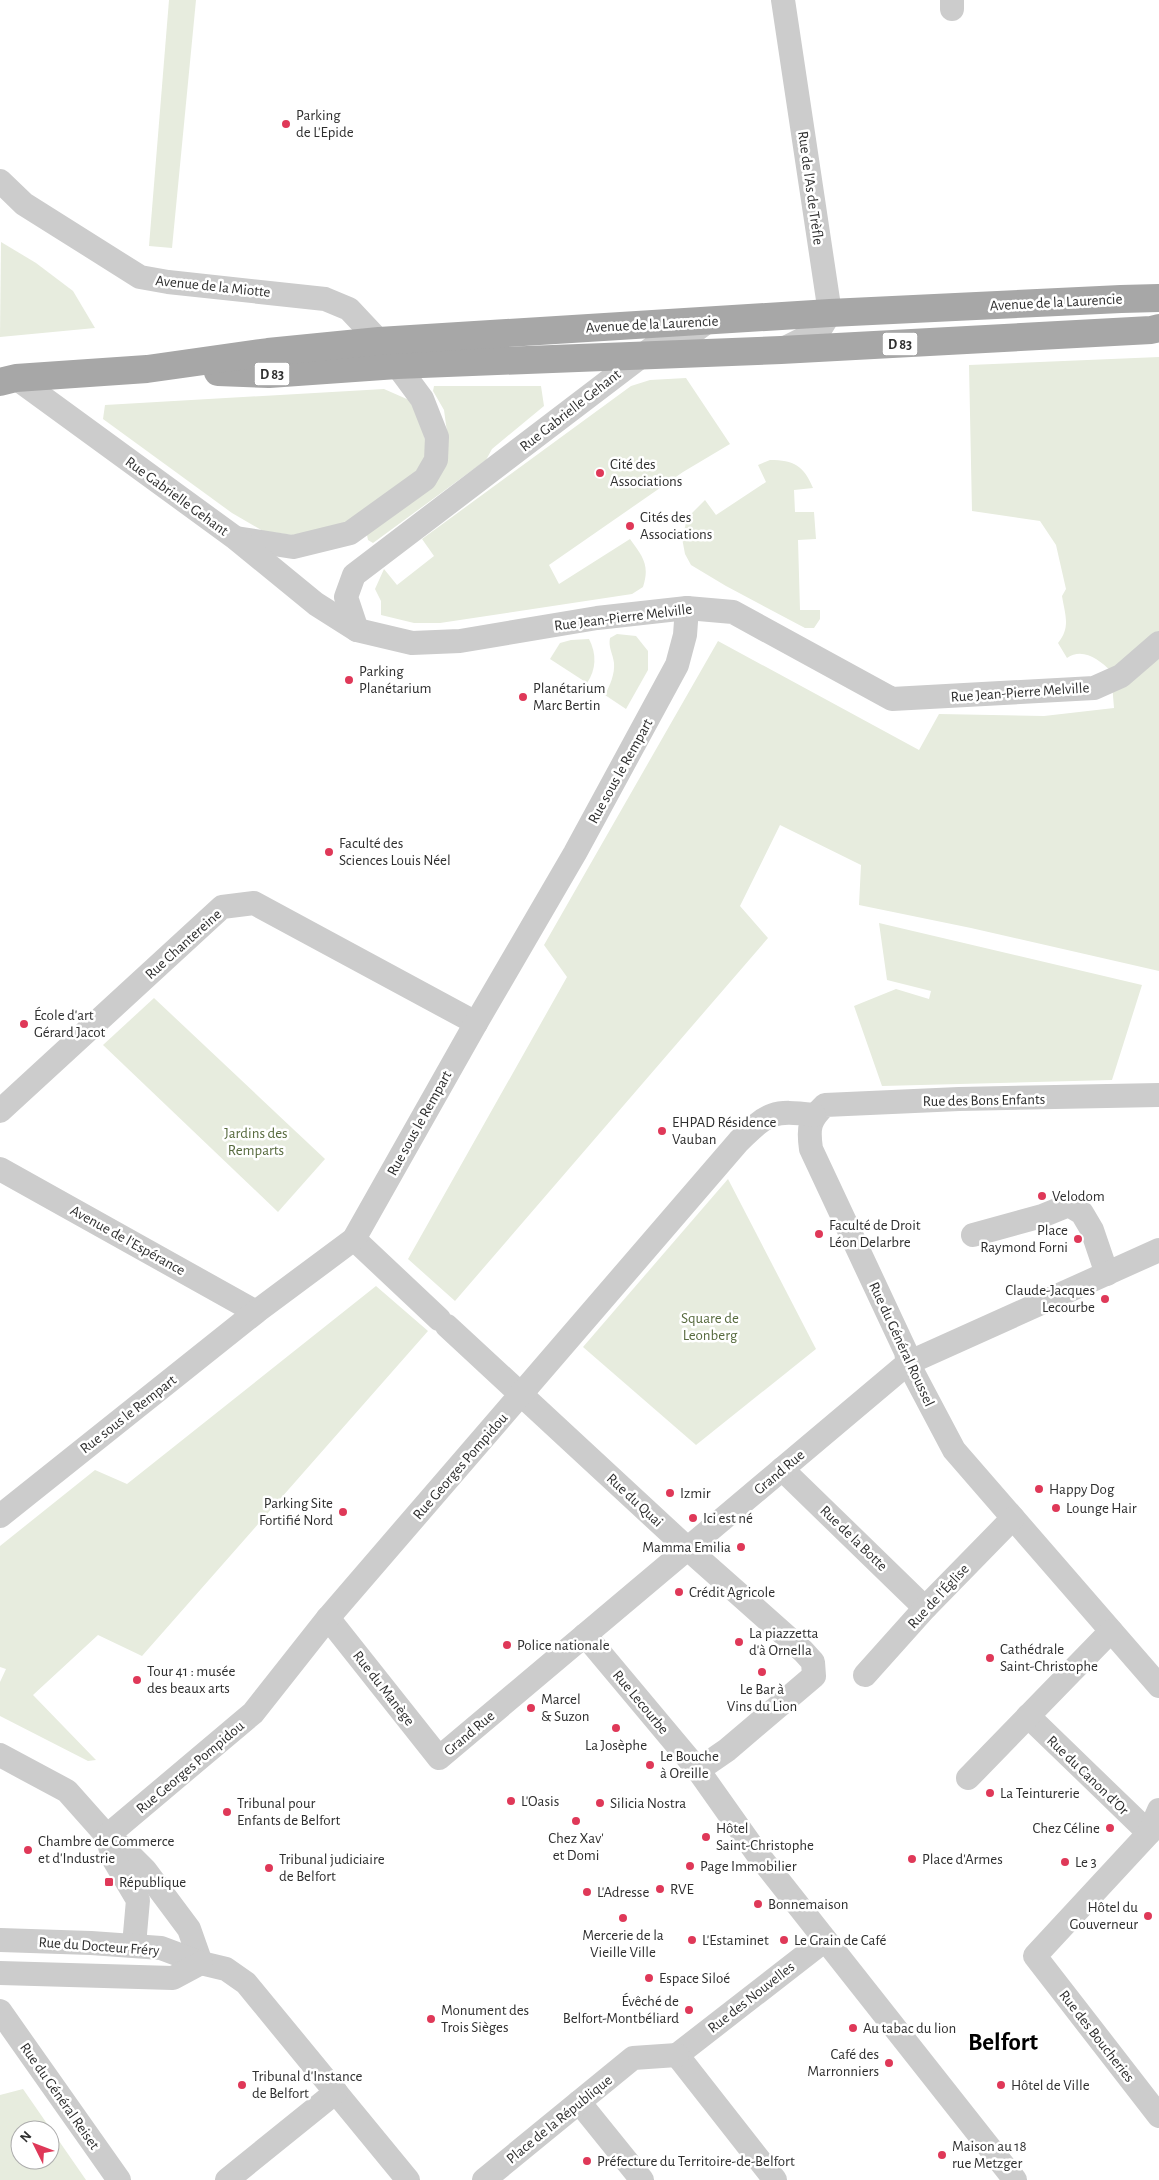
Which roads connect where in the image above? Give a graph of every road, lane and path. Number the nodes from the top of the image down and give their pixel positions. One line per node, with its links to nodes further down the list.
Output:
1 (784, 0): 4 (street, Rue de l'As de Trèfle)
2 (0, 181): 7 (street, Avenue de la Miotte)
3 (1159, 298): 4 (main road, Avenue de la Laurencie / D 83)
4 (830, 313): 5 (main road, Avenue de la Laurencie / D 83); 8 (street)
5 (708, 321): 7 (main road, Avenue de la Laurencie / D 83); 9 (street, Rue Gabrielle Gehant)
6 (1159, 328): 8 (main road, Avenue de la Laurencie / D 83)
7 (379, 341): 10 (street, Avenue de la Miotte); 11 (main road, Avenue de la Laurencie / D 83)
8 (781, 350): 9 (main road, Avenue de la Laurencie / D 83)
9 (641, 356): 10 (main road, Avenue de la Laurencie / D 83); 15 (street, Rue Gabrielle Gehant)
10 (397, 365): 11 (main road, Avenue de la Laurencie / D 83); 13 (street, Rue Gabrielle Gehant)
11 (147, 369): 12 (main road, Avenue de la Laurencie / D 83)
12 (8, 380): 13 (street, Rue Gabrielle Gehant)
13 (234, 537): 15 (street, Rue Jean-Pierre Melville)
14 (687, 608): 15 (street, Rue Jean-Pierre Melville); 16 (street, Rue Jean-Pierre Melville); 17 (street, Rue sous le Rempart)
15 (357, 630)
16 (1159, 643)
17 (476, 1023): 19 (street, Rue Chantereine); 23 (street, Rue sous le Rempart)
18 (1159, 1096): 20 (street, Rue des Bons Enfants)
19 (0, 1111)
20 (814, 1115): 27 (street, Rue du Général Roussel); 28 (street, Rue Georges Pompidou)
21 (0, 1169): 26 (street, Avenue de l'Espérance)
22 (973, 1235): 25 (street)
23 (354, 1239): 26 (street, Rue sous le Rempart); 28 (street, Rue du Quai)
24 (1159, 1250): 25 (street, Grand Rue)
25 (1107, 1274): 27 (street, Grand Rue)
26 (256, 1312): 30 (street, Rue sous le Rempart)
27 (908, 1363): 29 (street, Grand Rue); 31 (street, Rue du Général Roussel)
28 (522, 1394): 32 (street, Rue du Quai); 34 (street, Rue Georges Pompidou)
29 (782, 1469): 32 (street, Grand Rue); 33 (street, Rue de la Botte)
30 (0, 1516)
31 (1012, 1518): 33 (street, Rue de l'Église); 35 (street, Rue du Général Roussel)
32 (688, 1549): 36 (street, Grand Rue); 42 (street, Rue du Quai)
33 (925, 1608): 37 (street, Rue de l'Église)
34 (328, 1618): 41 (street, Rue du Manège); 46 (street, Rue Georges Pompidou)
35 (1111, 1631): 38 (street, Rue du Général Roussel); 39 (street)
36 (585, 1635): 41 (street, Grand Rue); 42 (street, Rue Lecourbe)
37 (865, 1675)
38 (1159, 1686)
39 (1028, 1716): 43 (street); 45 (street, Rue du Canon d'Or)
40 (0, 1755): 46 (street)
41 (439, 1758)
42 (698, 1770): 48 (street)
43 (968, 1778)
44 (1159, 1810): 45 (street)
45 (1149, 1833): 56 (street, Rue des Boucheries)
46 (107, 1836): 49 (street); 50 (street)
47 (0, 1940): 49 (street, Rue du Docteur Fréry)
48 (826, 1940): 53 (street, Rue des Nouvelles); 63 (street)
49 (134, 1945): 50 (street, Rue du Docteur Fréry)
50 (200, 1963): 51 (street, Rue du Docteur Fréry); 54 (street)
51 (0, 1973)
52 (0, 2011): 57 (street, Rue du Général Reiset)
53 (677, 2055): 55 (street, Place de la République); 62 (street)
54 (336, 2092): 58 (street); 59 (street)
55 (579, 2102): 60 (street, Place de la République); 61 (street)
56 (1159, 2116)
57 (120, 2180)
58 (227, 2180)
59 (408, 2180)
60 (484, 2180)
61 (642, 2180)
62 (775, 2180)
63 (1015, 2180)

